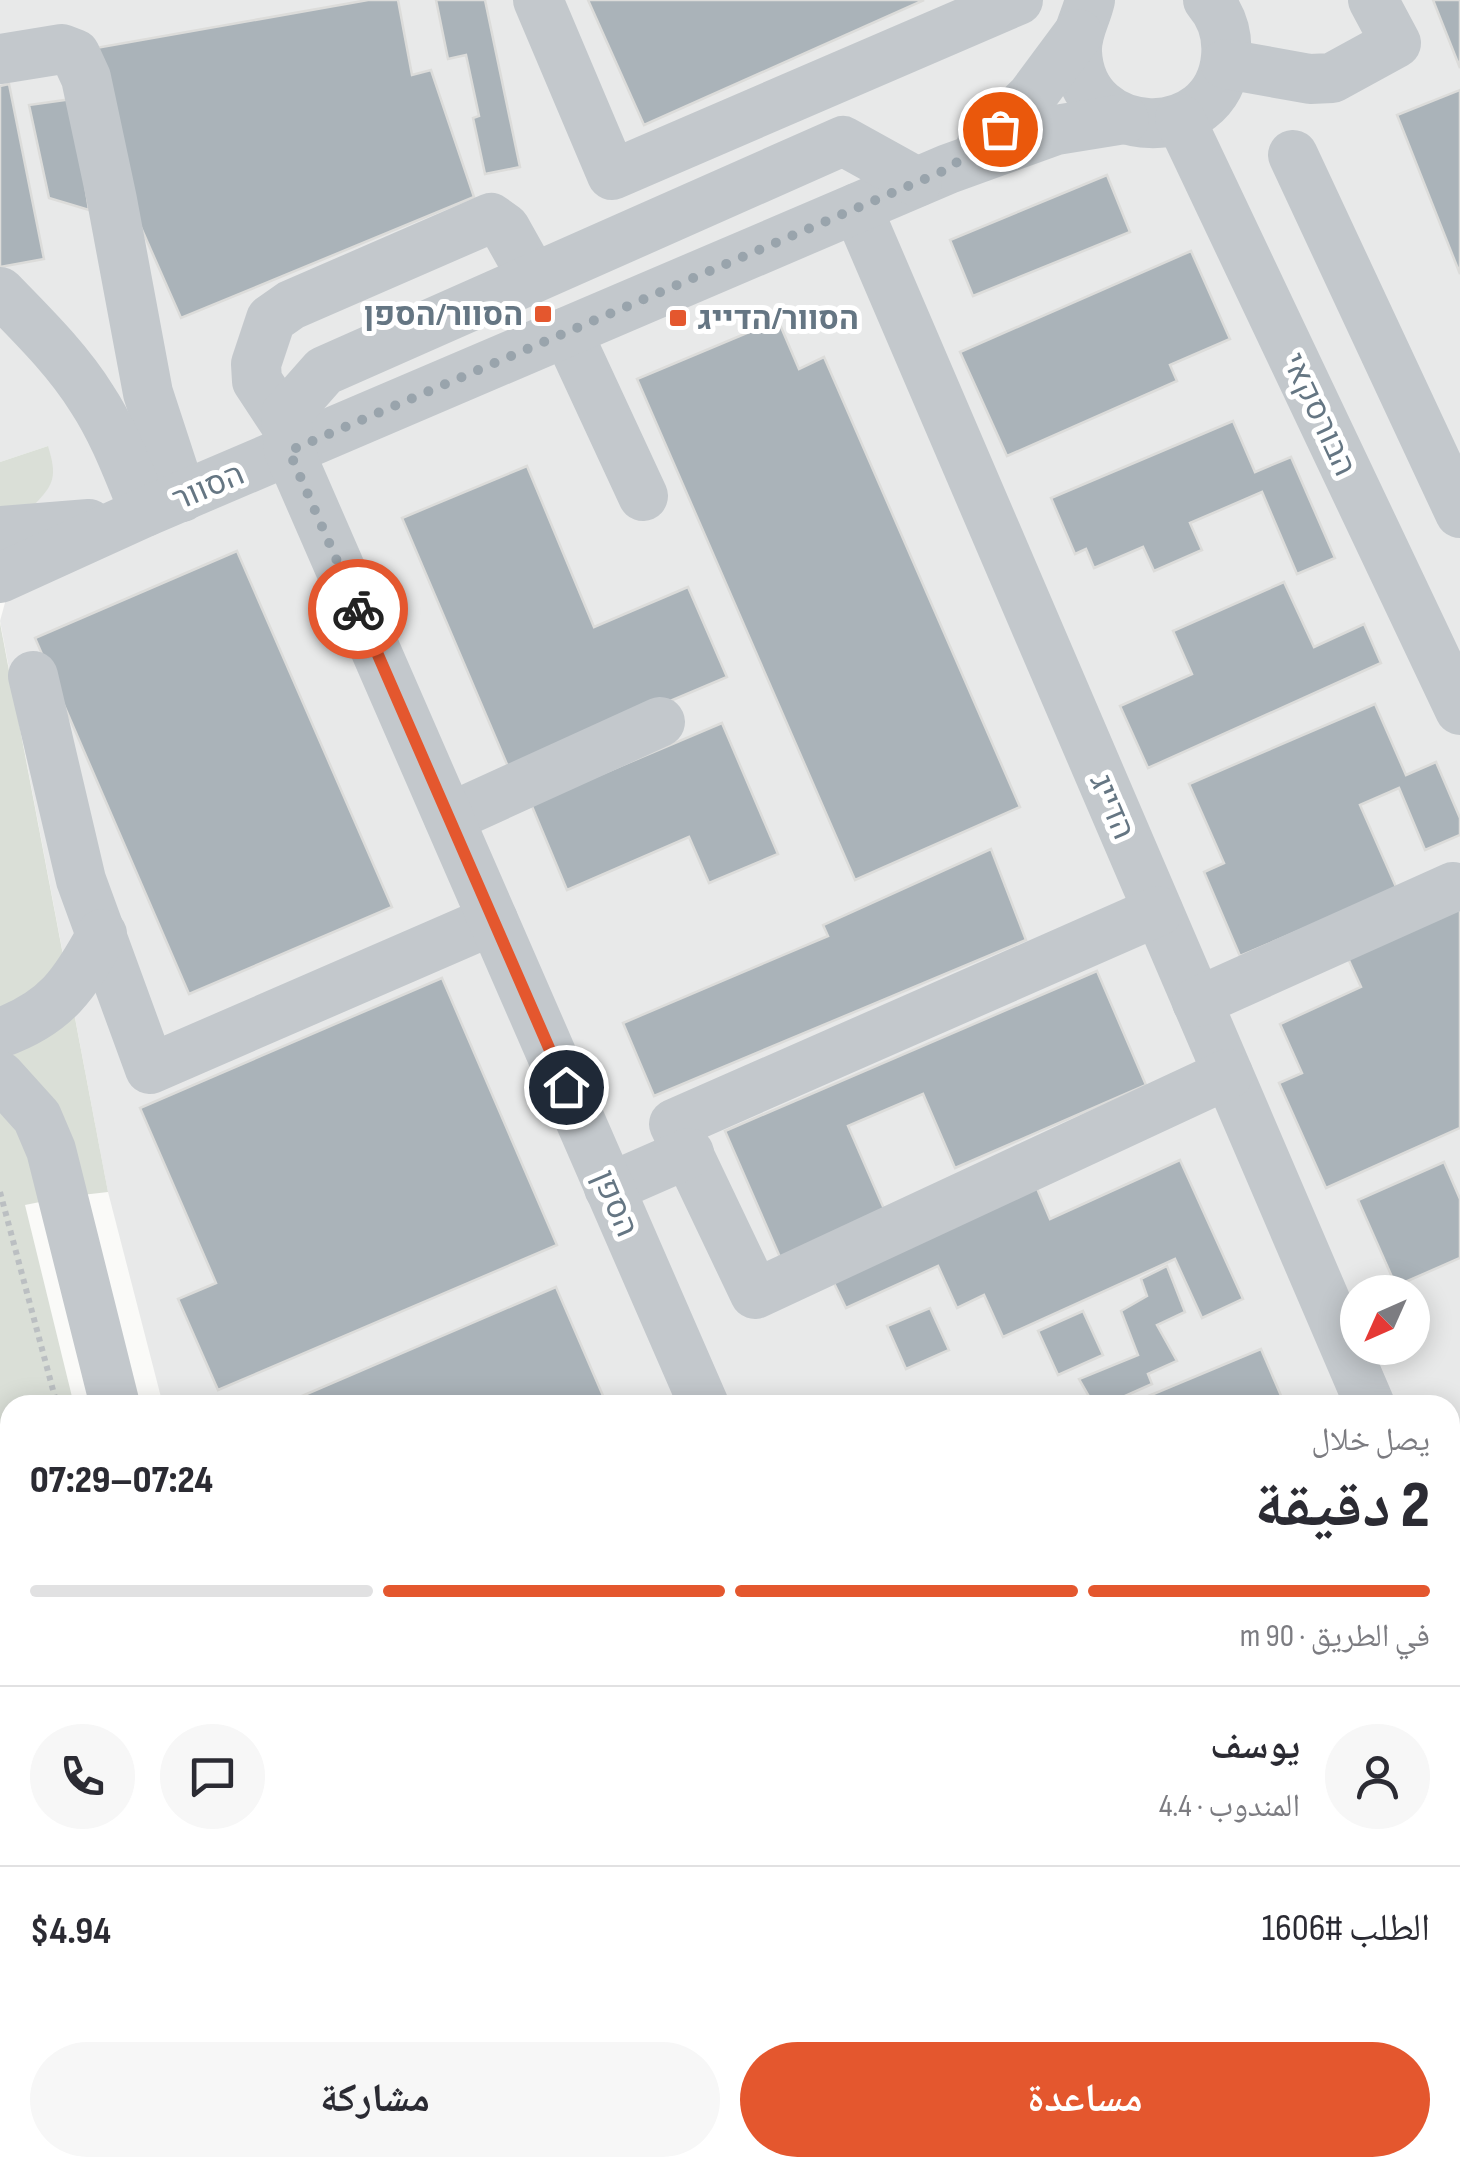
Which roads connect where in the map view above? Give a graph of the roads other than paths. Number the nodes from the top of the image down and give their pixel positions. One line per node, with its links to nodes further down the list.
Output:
1 (538, 0): 2 (street)
2 (1018, 0)
3 (1208, 0): 7 (street)
4 (1372, 0): 7 (street)
5 (1088, 10): 8 (street); 11 (street, הסוור)
6 (0, 59): 18 (street)
7 (1226, 64): 9 (street)
8 (1124, 119): 9 (street); 11 (street, הסוור)
9 (1180, 119): 23 (street, הבורסקאי)
10 (1293, 156): 19 (street)
11 (932, 175): 12 (street, הסוור); 13 (street)
12 (857, 208): 15 (street, הסוור); 27 (street, הדייג)
13 (533, 278): 16 (street); 16 (street, הספן)
14 (0, 292): 18 (street)
15 (566, 332): 16 (street, הסוור); 17 (street)
16 (288, 438): 18 (street, הסוור); 25 (street, הספן)
17 (643, 496)
18 (152, 509): 20 (street, הסוור); 21 (street, הסוור)
19 (1460, 513)
20 (0, 532)
21 (0, 578)
22 (33, 676): 29 (street)
23 (1453, 678)
24 (660, 722): 25 (street)
25 (449, 818): 28 (street, הספן)
26 (1453, 888): 30 (street)
27 (1158, 911): 30 (street, הדייג); 34 (street)
28 (493, 920): 29 (street); 35 (street, הספן)
29 (102, 934): 31 (street)
30 (1197, 1002): 32 (street, הדייג)
31 (0, 1034)
32 (1228, 1074): 34 (street); 38 (street, הדייג)
33 (0, 1076): 36 (street)
34 (689, 1153): 35 (street)
35 (610, 1188): 37 (street, הספן)
36 (113, 1395)
37 (700, 1395)
38 (1366, 1395)

